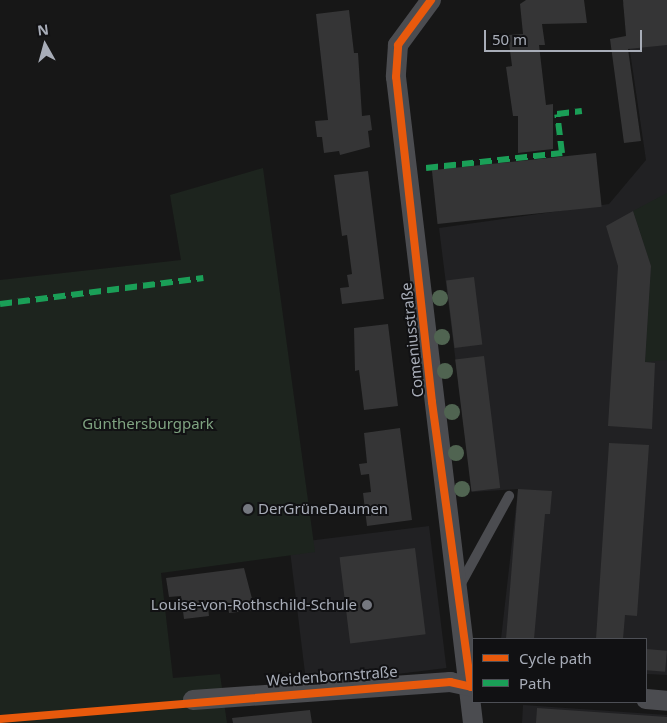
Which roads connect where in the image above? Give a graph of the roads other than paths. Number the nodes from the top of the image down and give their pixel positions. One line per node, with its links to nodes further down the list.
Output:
1 (431, 0): 3 (street, Comeniusstraße)
2 (509, 496): 3 (lane)
3 (459, 588): 4 (street, Comeniusstraße)
4 (472, 687): 6 (street, Weidenbornstraße)
5 (647, 699): 7 (street)
6 (193, 700)
7 (667, 701)
8 (472, 703): 9 (street, Comeniusstraße)
9 (473, 723)

